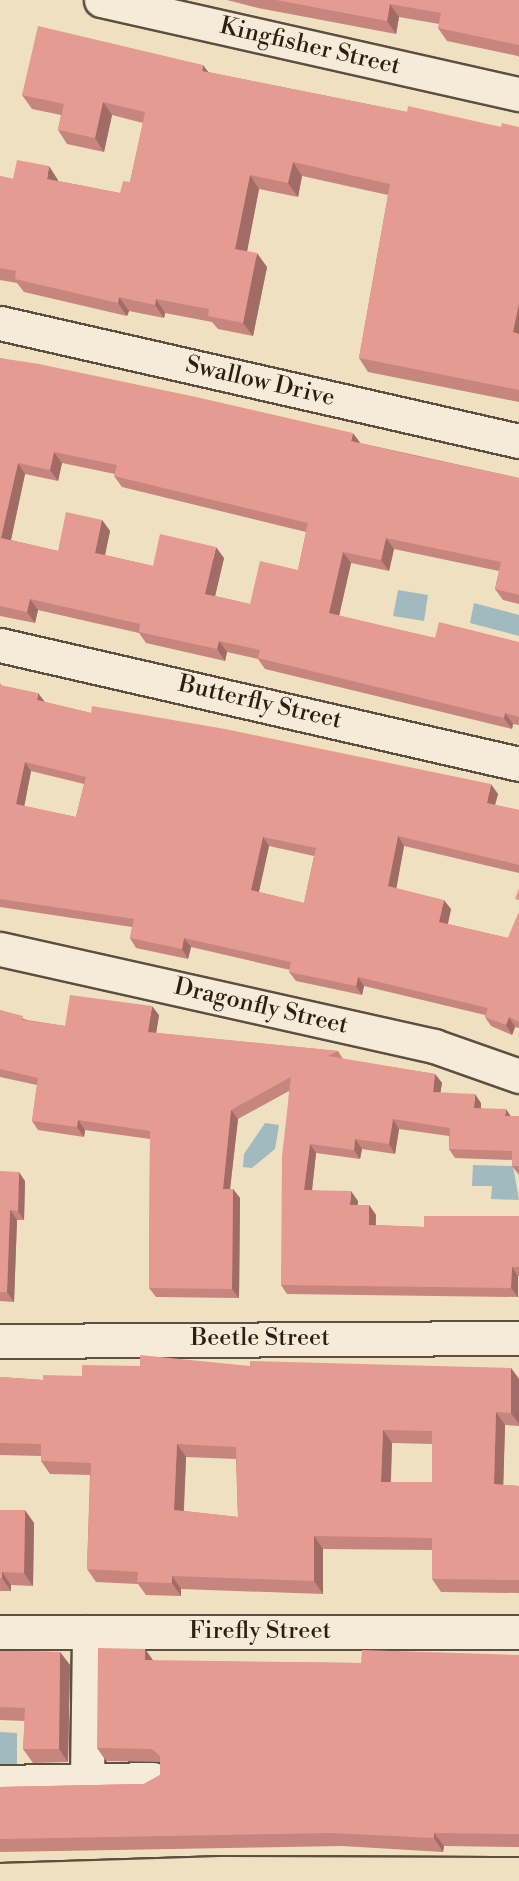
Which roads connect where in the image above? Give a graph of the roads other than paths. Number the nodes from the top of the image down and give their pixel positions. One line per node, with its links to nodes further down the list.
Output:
1 (101, 0): 2 (street, Kingfisher Street)
2 (519, 94)
3 (0, 323): 4 (street, Swallow Drive)
4 (519, 441)
5 (0, 645): 6 (street, Butterfly Street)
6 (519, 764)
7 (0, 949): 8 (street, Dragonfly Street)
8 (519, 1076)
9 (519, 1338): 10 (street, Beetle Street)
10 (0, 1341)
11 (0, 1632): 12 (street, Firefly Street)
12 (89, 1632): 13 (street, Firefly Street); 14 (street)
13 (519, 1632)
14 (87, 1779): 15 (street); 16 (street)
15 (153, 1779)
16 (0, 1782)
17 (519, 1874): 18 (main road)
18 (0, 1880)

